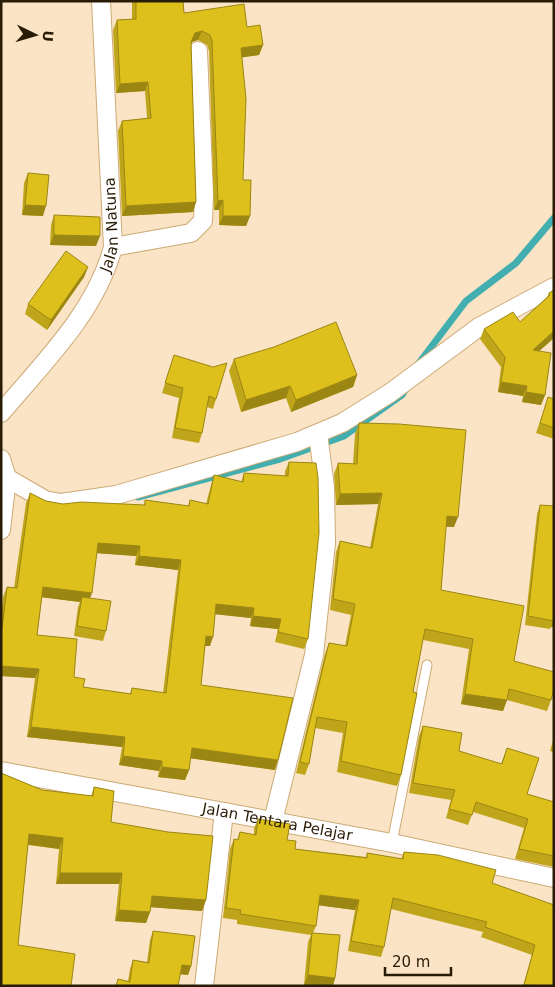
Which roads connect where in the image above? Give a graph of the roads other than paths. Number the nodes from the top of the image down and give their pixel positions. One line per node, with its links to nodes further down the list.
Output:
1 (101, 1): 3 (street, Jalan Natuna)
2 (198, 50): 3 (street)
3 (113, 248): 5 (street, Jalan Natuna)
4 (554, 287): 6 (street)
5 (1, 413)
6 (318, 434): 8 (street); 13 (street)
7 (1, 459): 8 (street)
8 (7, 478): 9 (street)
9 (1, 530)
10 (427, 665): 14 (lane)
11 (1, 771): 12 (street, Jalan Tentara Pelajar)
12 (224, 812): 13 (street, Jalan Tentara Pelajar); 16 (street)
13 (274, 821): 14 (street, Jalan Tentara Pelajar)
14 (392, 843): 15 (street, Jalan Tentara Pelajar)
15 (554, 878)
16 (204, 986)

